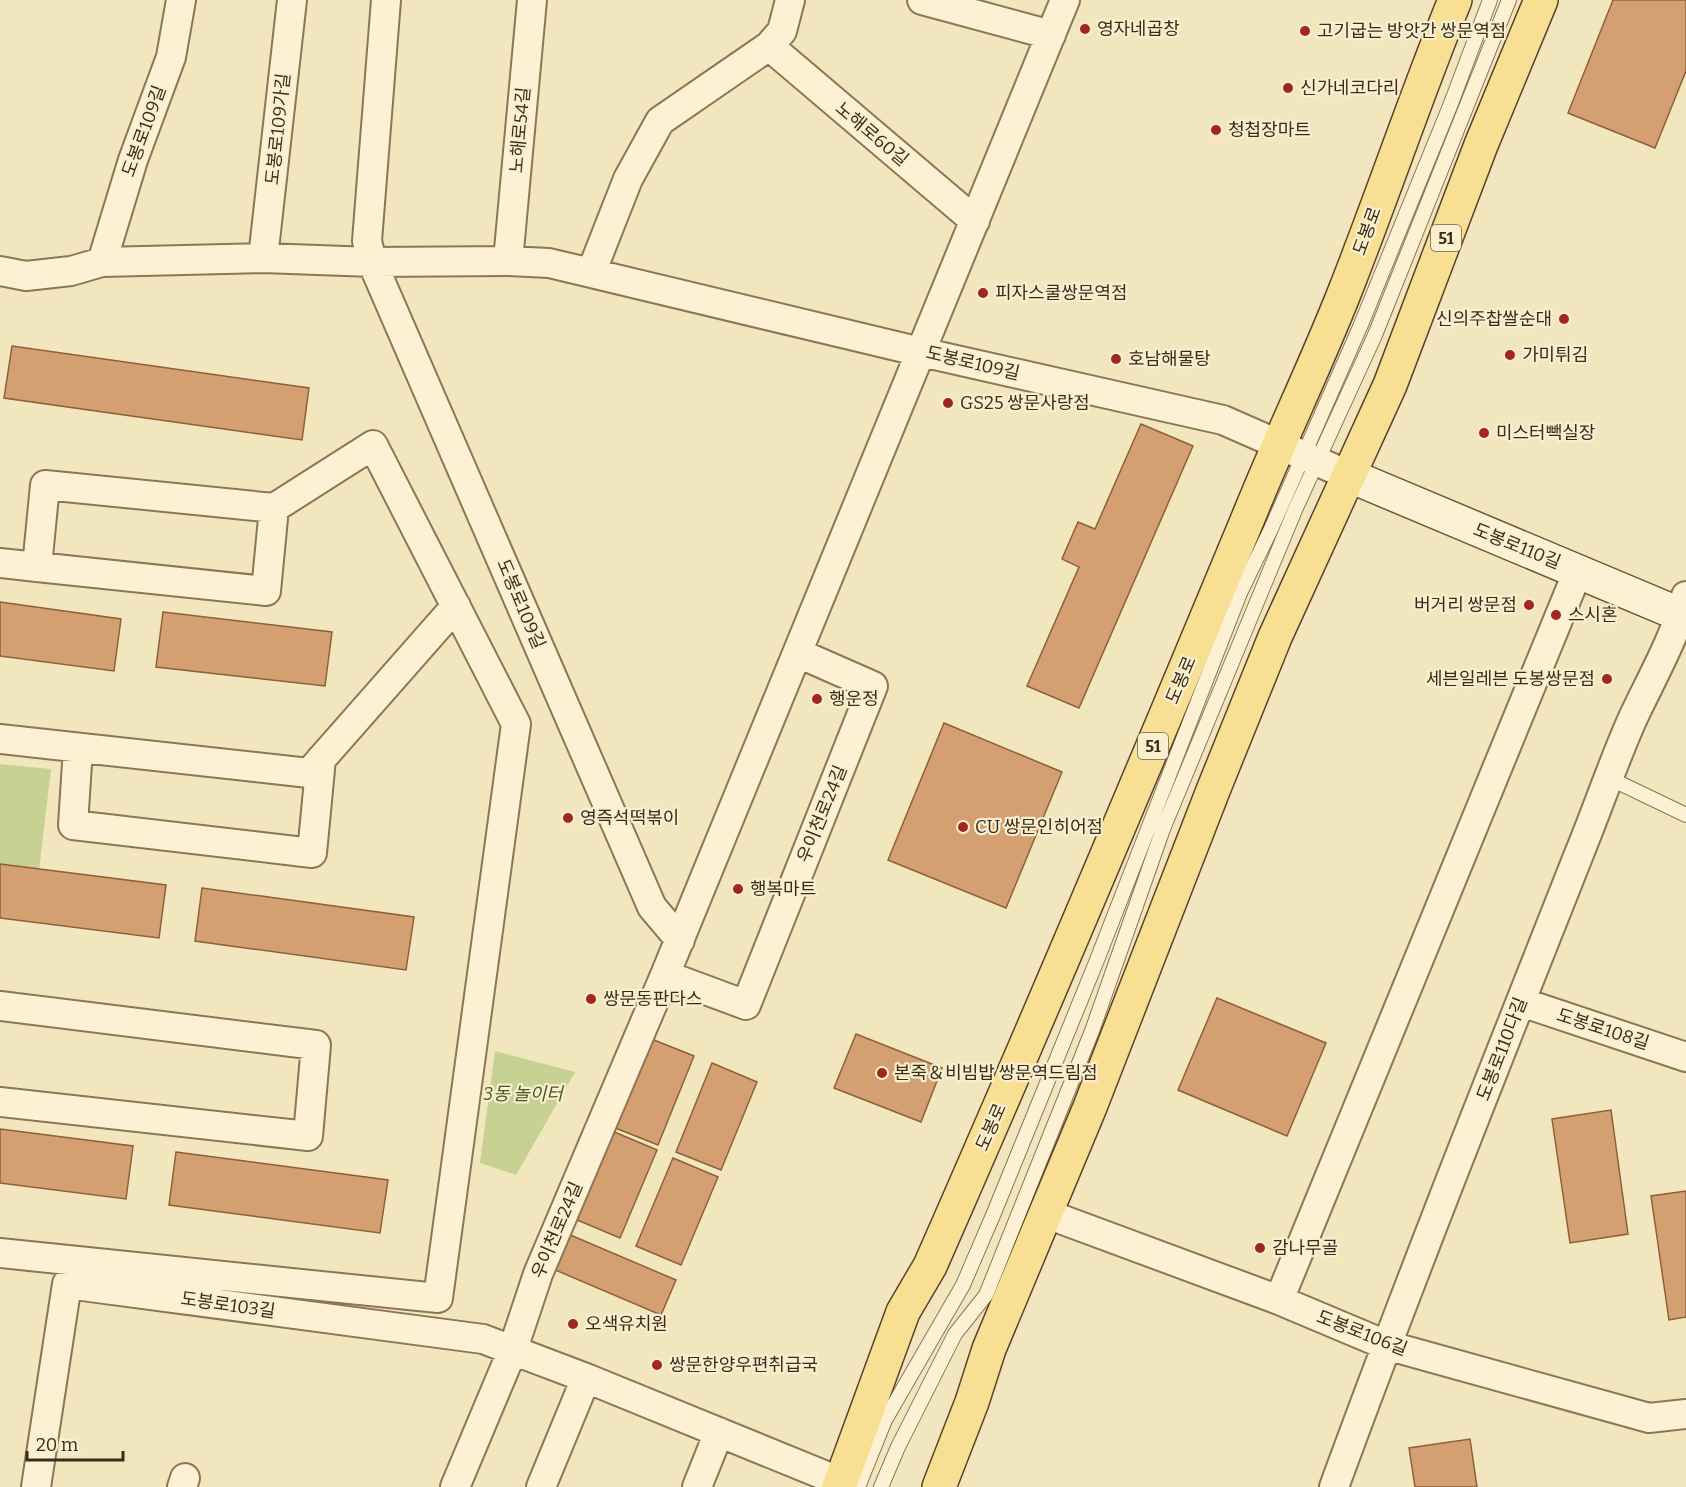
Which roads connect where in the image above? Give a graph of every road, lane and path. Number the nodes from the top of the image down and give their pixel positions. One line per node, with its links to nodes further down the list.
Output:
1 (181, 0): 17 (street, 도봉로109길)
2 (292, 0): 15 (street, 도봉로109가길)
3 (386, 0): 18 (street, 도봉로109길)
4 (532, 0): 16 (street, 노해로54길)
5 (790, 0): 13 (street)
6 (922, 0): 12 (street)
7 (1065, 0): 12 (street)
8 (1455, 0): 22 (main road, 도봉로 / 51)
9 (1490, 0): 22 (lane)
10 (1509, 0): 22 (lane)
11 (1541, 0): 23 (main road, 51)
12 (1051, 35): 14 (street)
13 (769, 46): 14 (street, 노해로60길); 20 (street)
14 (975, 221): 21 (street)
15 (263, 258): 17 (street, 도봉로109길); 18 (street, 도봉로109길)
16 (508, 261): 18 (street, 도봉로109길); 20 (street, 도봉로109길)
17 (102, 262): 19 (street, 도봉로109길)
18 (372, 262): 36 (street, 도봉로109길)
19 (0, 271)
20 (591, 273): 21 (street, 도봉로109길)
21 (921, 352): 22 (street, 도봉로109길); 30 (street, 우이천로24길)
22 (1299, 454): 23 (street, 도봉로109길); 50 (main road, 도봉로 / 51); 55 (lane)
23 (1348, 476): 27 (street, 도봉로110길); 42 (main road, 51)
24 (274, 508): 26 (street); 26 (street); 28 (street)
25 (0, 563): 26 (street)
26 (38, 567)
27 (1578, 571): 29 (street, 도봉로110길); 44 (street)
28 (456, 606): 33 (street); 43 (street)
29 (1684, 609): 34 (street, 도봉로110다길)
30 (798, 652): 36 (street, 우이천로24길); 37 (street, 우이천로24길)
31 (0, 739): 32 (street)
32 (78, 748): 33 (street); 33 (street)
33 (321, 759)
34 (1610, 778): 35 (lane); 38 (street, 도봉로110다길)
35 (1686, 815)
36 (680, 940): 37 (street, 우이천로24길)
37 (666, 975): 46 (street, 우이천로24길)
38 (1521, 1002): 40 (street, 도봉로108길); 45 (street, 도봉로110다길)
39 (0, 1006): 41 (street)
40 (1686, 1057)
41 (0, 1102)
42 (1047, 1214): 44 (street, 도봉로106길); 56 (main road, 51)
43 (0, 1253)
44 (1279, 1300): 45 (street, 도봉로106길)
45 (1386, 1345): 48 (street, 도봉로106길); 57 (street, 도봉로110다길)
46 (513, 1349): 47 (street, 도봉로103길); 51 (street, 도봉로103길); 52 (street, 우이천로24길)
47 (586, 1378): 49 (street, 도봉로103길); 53 (street)
48 (1686, 1414)
49 (719, 1432): 50 (street, 도봉로103길); 54 (street)
50 (846, 1485)
51 (36, 1487)
52 (455, 1487)
53 (541, 1487)
54 (697, 1487)
55 (881, 1487)
56 (939, 1487)
57 (1334, 1487)

